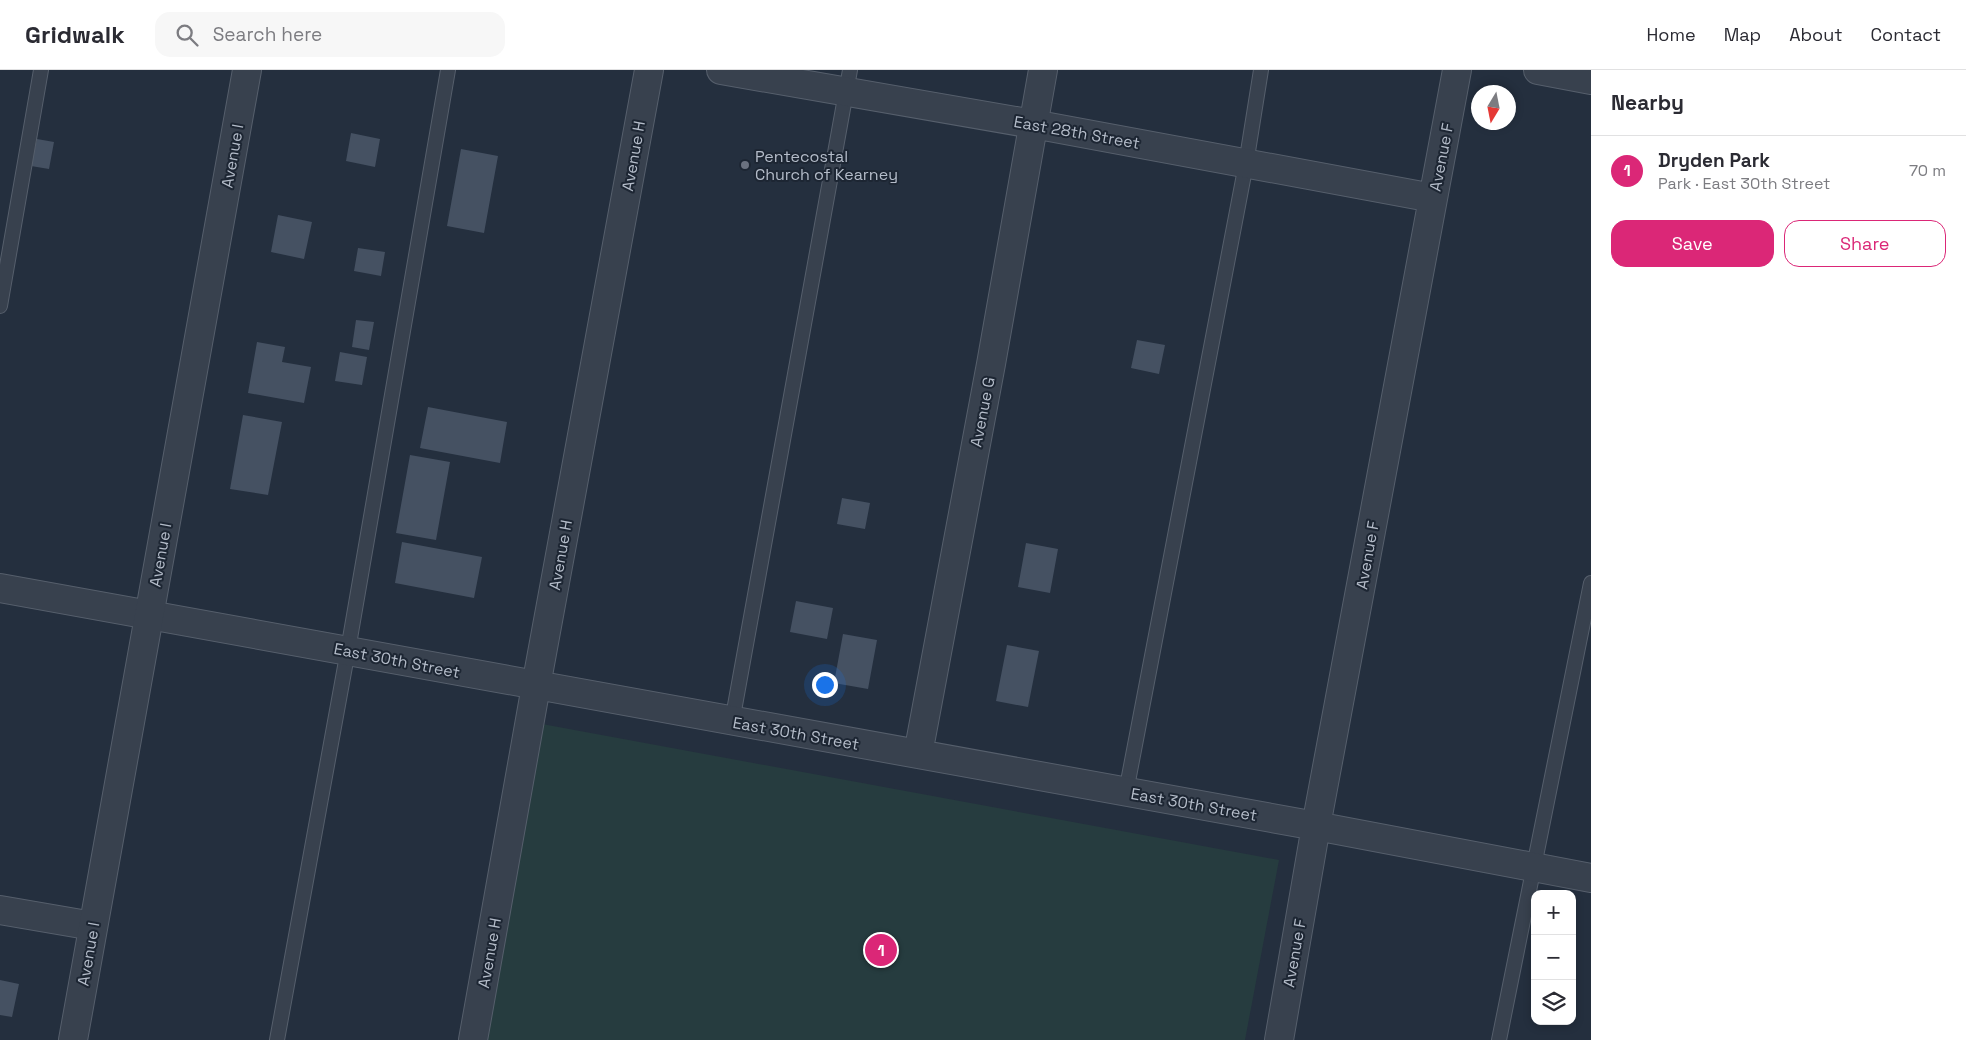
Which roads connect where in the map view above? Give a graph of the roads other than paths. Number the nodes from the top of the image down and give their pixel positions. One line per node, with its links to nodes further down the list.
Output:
1 (42, 70): 15 (lane)
2 (247, 70): 18 (street, Avenue I)
3 (448, 70): 19 (lane)
4 (649, 70): 20 (street, Avenue H)
5 (721, 70): 11 (street, East 28th Street)
6 (1043, 70): 12 (street, Avenue G)
7 (1261, 70): 13 (lane)
8 (1457, 70): 14 (street, Avenue F)
9 (1538, 70): 10 (street)
10 (1591, 80)
11 (848, 81): 12 (street, East 28th Street); 21 (lane)
12 (1033, 124): 13 (street, East 28th Street); 22 (street, Avenue G)
13 (1246, 164): 14 (street, East 28th Street); 23 (lane)
14 (1433, 198): 24 (street, Avenue F)
15 (0, 306)
16 (1591, 583): 25 (lane)
17 (0, 588): 18 (street, East 30th Street)
18 (149, 615): 19 (street, East 30th Street); 28 (street, Avenue I)
19 (348, 650): 20 (street, East 30th Street); 30 (lane)
20 (536, 686): 21 (street, East 30th Street); 31 (street, Avenue H)
21 (732, 722): 22 (street, East 30th Street)
22 (918, 754): 23 (street, East 30th Street)
23 (1126, 792): 24 (street, East 30th Street)
24 (1316, 826): 25 (street, East 30th Street); 32 (street, Avenue F)
25 (1532, 867): 26 (street, East 30th Street); 33 (lane)
26 (1591, 878)
27 (0, 910): 28 (street)
28 (93, 926): 29 (street, Avenue I)
29 (73, 1040)
30 (277, 1040)
31 (473, 1040)
32 (1279, 1040)
33 (1499, 1040)

